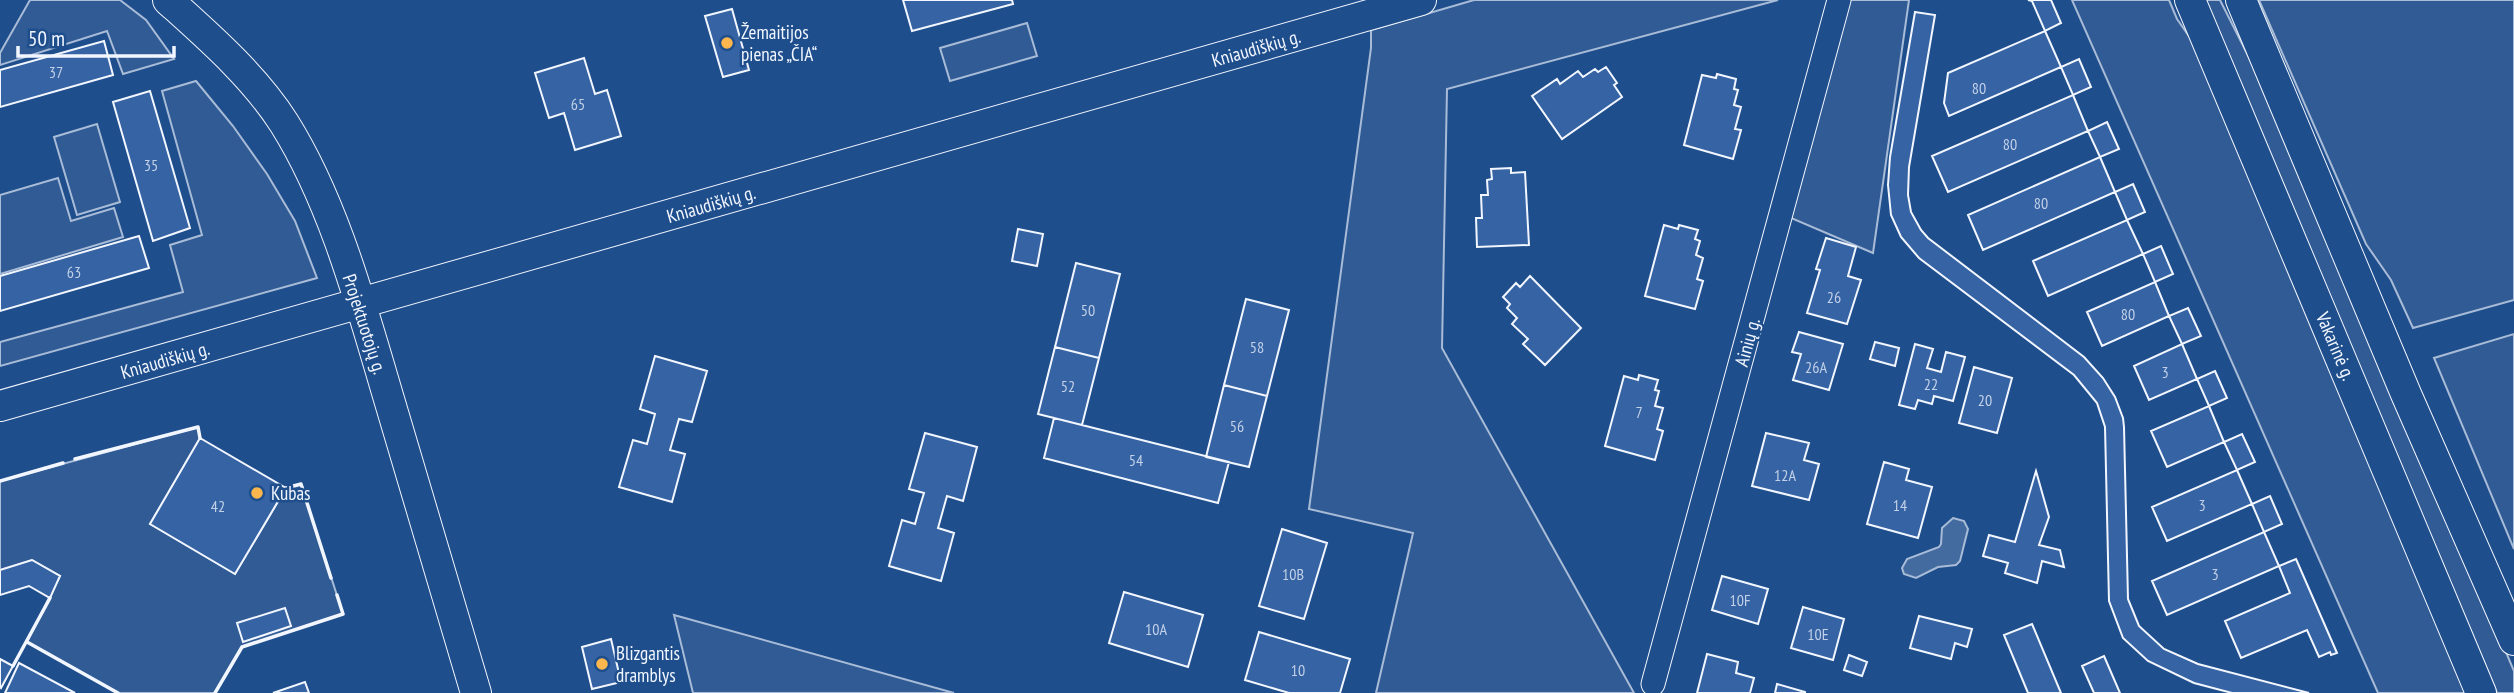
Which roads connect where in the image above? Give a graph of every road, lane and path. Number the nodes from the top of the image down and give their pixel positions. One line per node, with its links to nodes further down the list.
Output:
1 (169, 0): 6 (main road, Projektuotojų g.)
2 (1420, 0): 6 (main road, Kniaudiškių g.)
3 (1839, 0): 9 (street, Ainių g.)
4 (2190, 0): 11 (main road, Vakarinė g.)
5 (2241, 0): 8 (main road)
6 (360, 303): 7 (main road, Kniaudiškių g.); 10 (main road, Projektuotojų g.)
7 (0, 406)
8 (2514, 640)
9 (1653, 684)
10 (476, 693)
11 (2481, 693)

